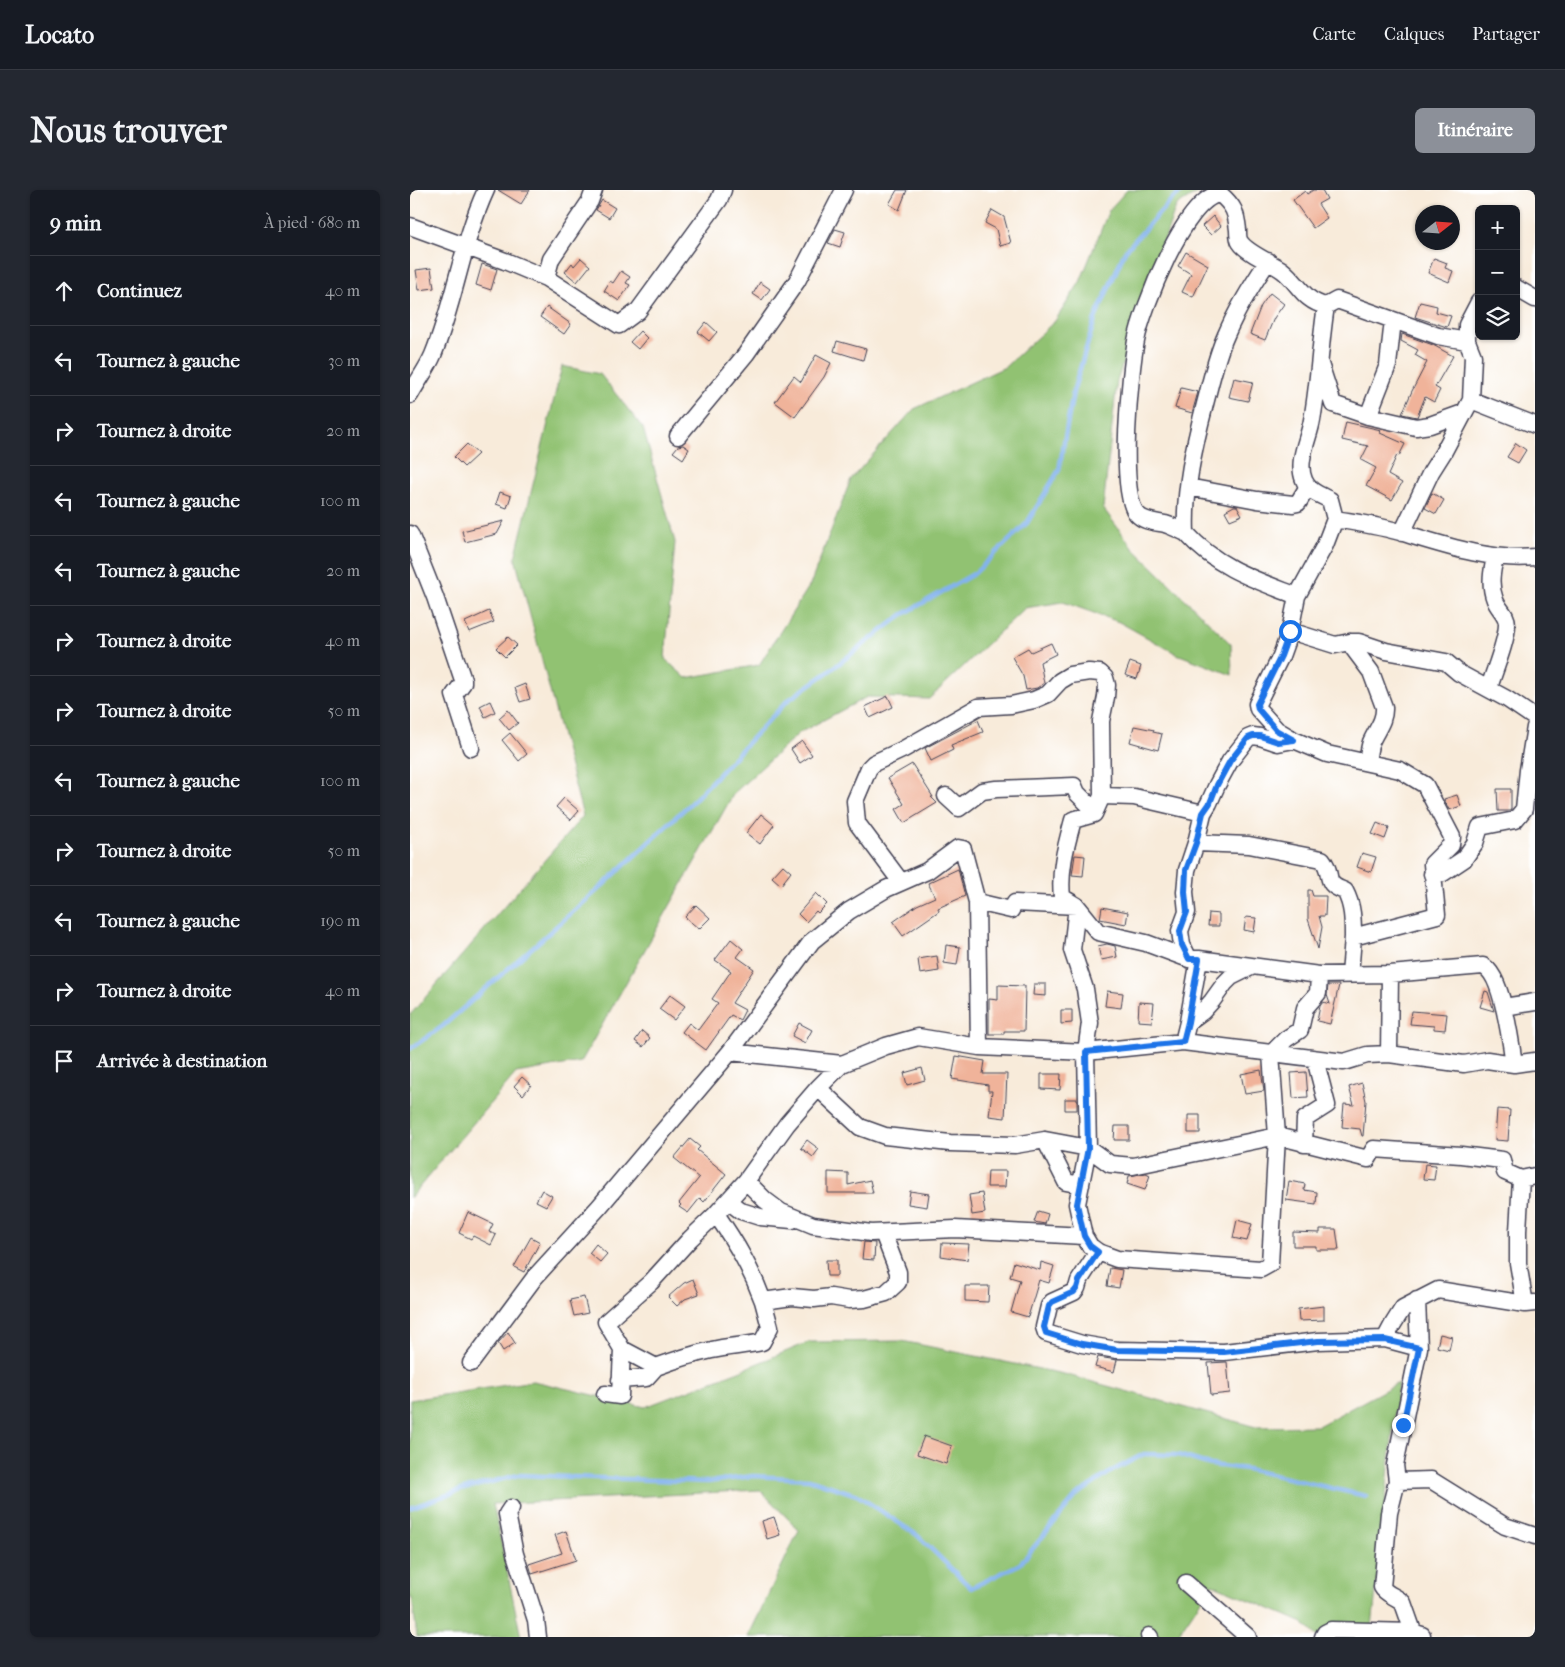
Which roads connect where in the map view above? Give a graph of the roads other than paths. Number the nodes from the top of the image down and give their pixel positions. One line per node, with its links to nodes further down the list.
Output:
1 (486, 190): 6 (street)
2 (594, 190): 8 (street)
3 (723, 190): 8 (street)
4 (844, 190): 20 (street)
5 (410, 226): 6 (street)
6 (466, 246): 8 (street); 16 (street)
7 (1268, 261): 11 (street); 21 (street); 24 (street)
8 (546, 278)
9 (1524, 288): 10 (street)
10 (1535, 299)
11 (1326, 306): 13 (street); 15 (street)
12 (1475, 310): 14 (street)
13 (1393, 320): 14 (street); 18 (street)
14 (1467, 341): 17 (street)
15 (1319, 359): 18 (street); 22 (street)
16 (410, 395)
17 (1467, 406): 18 (street); 19 (street); 25 (street)
18 (1368, 416)
19 (1535, 425)
20 (678, 436)
21 (1188, 487): 22 (street); 24 (street)
22 (1307, 488): 23 (street)
23 (1335, 519): 25 (street); 29 (street)
24 (1186, 533): 29 (street)
25 (1402, 533): 27 (street)
26 (410, 534): 36 (street)
27 (1495, 557): 28 (street); 32 (street)
28 (1535, 557)
29 (1297, 596): 30 (street)
30 (1290, 631): 31 (street); 35 (street)
31 (1350, 642): 32 (street); 38 (street)
32 (1488, 688): 33 (street)
33 (1535, 718)
34 (1535, 727): 37 (street)
35 (1294, 740): 38 (street); 42 (street)
36 (471, 748)
37 (1533, 752): 44 (street)
38 (1366, 762): 44 (street)
39 (946, 796): 41 (street)
40 (1102, 796): 41 (street); 42 (street); 45 (street)
41 (1095, 812): 47 (street)
42 (1203, 813): 43 (street)
43 (1196, 843): 48 (street); 49 (street)
44 (1432, 874): 48 (street)
45 (901, 882): 46 (street); 59 (street)
46 (977, 902): 47 (street); 58 (street)
47 (1077, 906): 49 (street); 60 (street)
48 (1353, 937): 53 (street)
49 (1194, 959): 50 (street); 56 (street)
50 (1251, 967): 52 (street); 56 (street)
51 (1390, 974): 53 (street); 55 (street); 62 (street)
52 (1319, 975): 53 (street); 61 (street)
53 (1350, 975)
54 (1535, 1002): 55 (street)
55 (1504, 1007): 66 (street)
56 (1188, 1022): 57 (street)
57 (1183, 1042): 60 (street); 61 (street)
58 (979, 1047): 60 (street); 65 (street)
59 (730, 1052): 65 (street); 87 (street)
60 (1086, 1052): 71 (street)
61 (1271, 1054): 63 (street); 68 (street)
62 (1389, 1054): 63 (street); 66 (street)
63 (1315, 1059): 70 (street)
64 (1535, 1061): 66 (street)
65 (842, 1064): 67 (street)
66 (1514, 1064)
67 (818, 1088): 69 (street); 73 (street)
68 (1277, 1136): 70 (street); 71 (street); 80 (street)
69 (1045, 1140): 71 (street); 74 (street)
70 (1304, 1144): 72 (street)
71 (1088, 1148): 74 (street)
72 (1528, 1178): 83 (street)
73 (746, 1181): 75 (street); 77 (street)
74 (1073, 1184): 79 (street)
75 (728, 1201): 76 (street); 77 (street)
76 (716, 1214): 81 (street); 86 (street)
77 (799, 1221): 78 (street)
78 (883, 1233): 79 (street); 81 (street)
79 (1084, 1236): 80 (street)
80 (1098, 1252): 84 (street)
81 (762, 1300): 88 (street)
82 (1417, 1300): 83 (street); 84 (street); 85 (street)
83 (1530, 1304)
84 (1385, 1340): 85 (street)
85 (1419, 1348): 91 (street)
86 (622, 1350): 88 (street); 89 (street)
87 (472, 1363)
88 (656, 1367): 89 (street)
89 (620, 1380): 90 (street)
90 (605, 1394)
91 (1397, 1481): 93 (street); 95 (street)
92 (511, 1508): 96 (street)
93 (1535, 1536)
94 (1186, 1583): 97 (street)
95 (1418, 1635): 98 (street)
96 (538, 1637)
97 (1248, 1637)
98 (1323, 1637)

